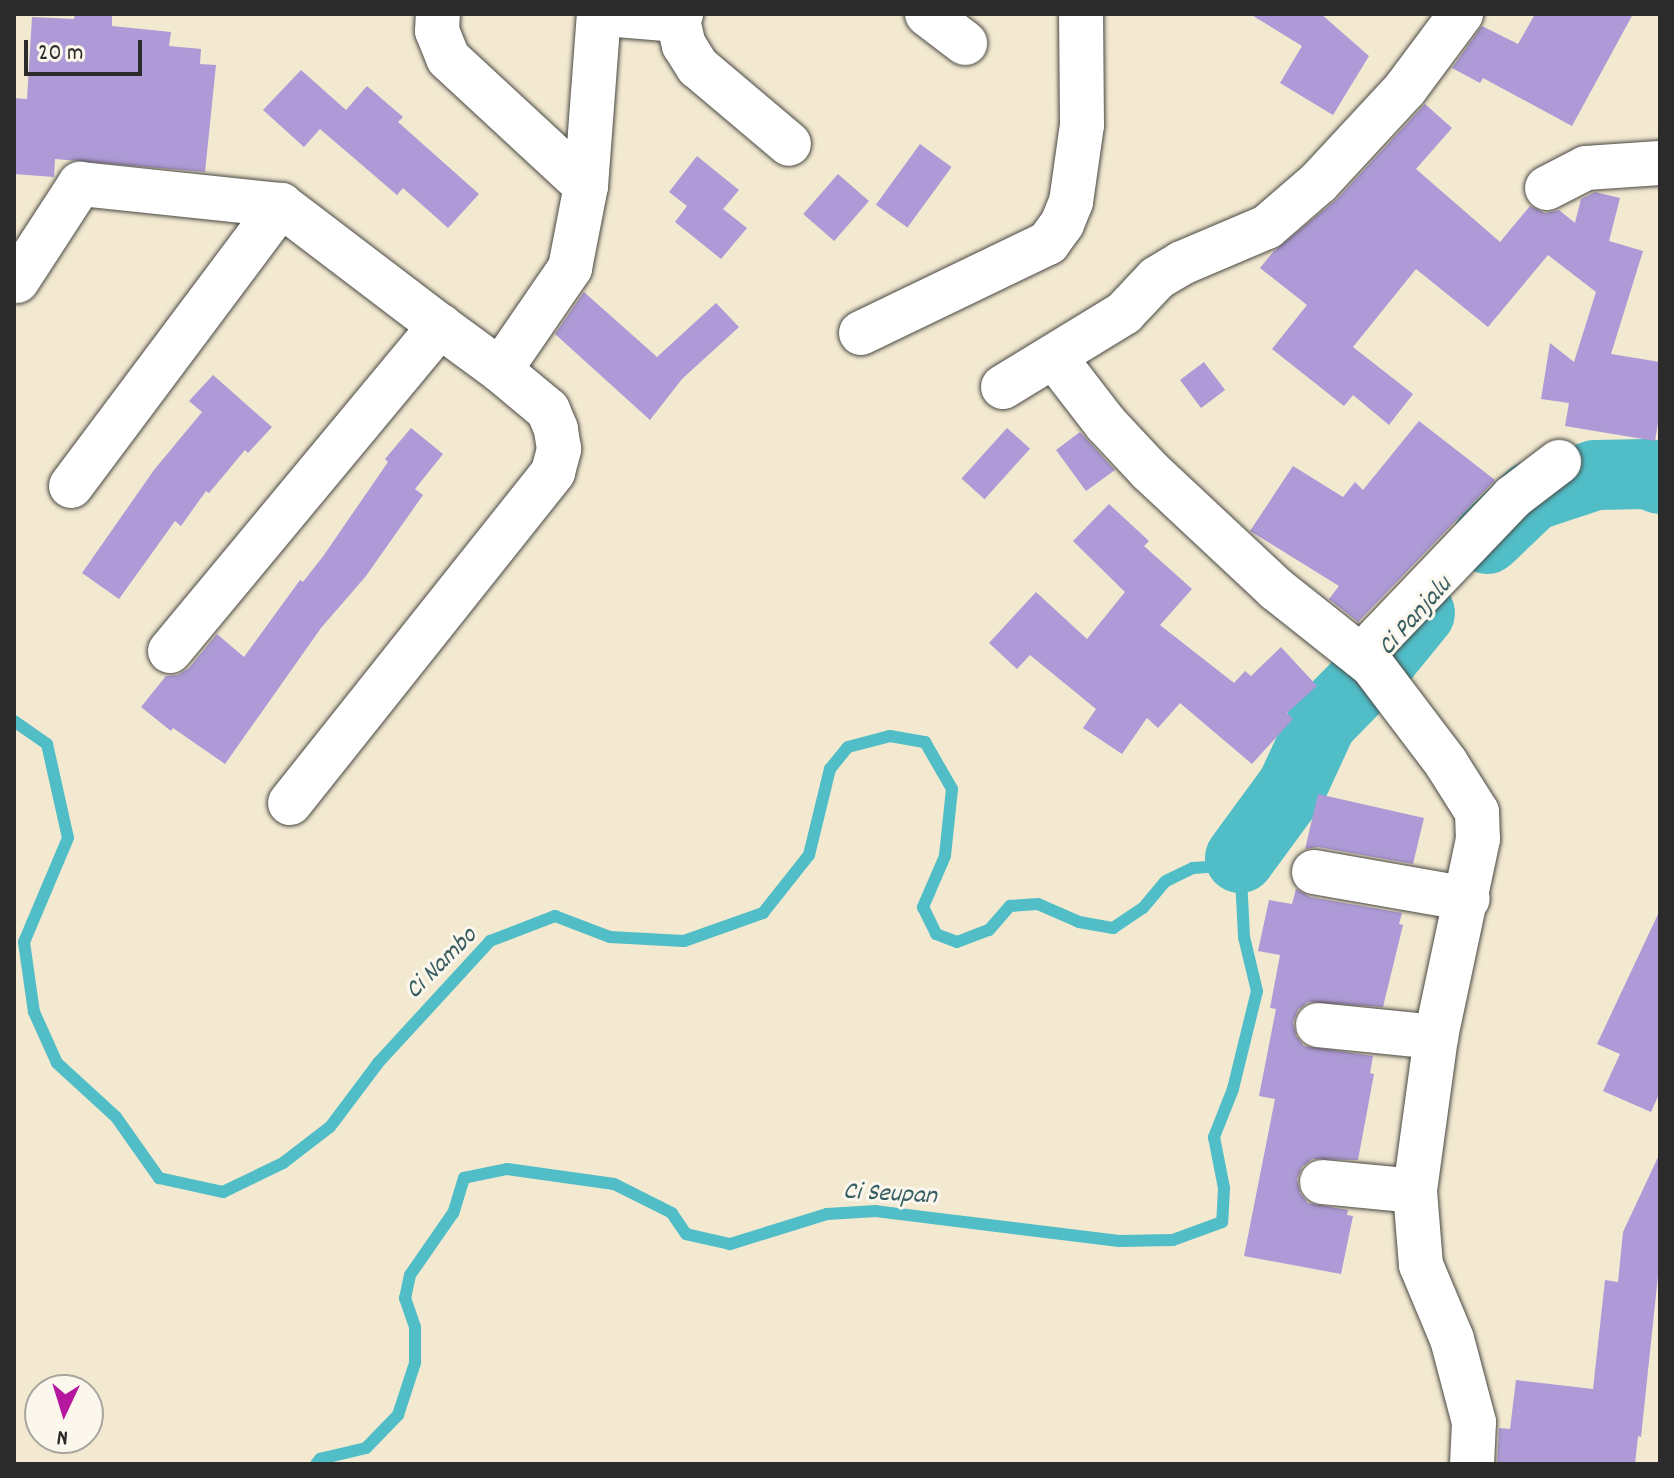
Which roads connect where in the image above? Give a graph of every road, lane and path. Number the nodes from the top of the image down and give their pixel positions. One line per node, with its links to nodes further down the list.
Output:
1 (438, 14): 10 (street)
2 (602, 14): 6 (street); 10 (street)
3 (927, 14): 7 (street)
4 (1081, 14): 15 (street)
5 (1461, 14): 16 (street)
6 (680, 17): 8 (street)
7 (965, 43)
8 (789, 144)
9 (1660, 163): 11 (street)
10 (586, 186): 17 (street)
11 (1547, 188)
12 (281, 205): 13 (street); 14 (street); 20 (street)
13 (17, 281)
14 (440, 326): 17 (street); 21 (street)
15 (861, 333)
16 (1055, 358): 18 (street); 22 (street)
17 (500, 370): 23 (street)
18 (1003, 387)
19 (1559, 462): 22 (street)
20 (71, 486)
21 (170, 651)
22 (1367, 660): 25 (street)
23 (290, 803)
24 (1314, 872): 25 (street)
25 (1468, 899): 27 (street)
26 (1318, 1025): 27 (street)
27 (1436, 1037): 29 (street)
28 (1322, 1182): 29 (street)
29 (1415, 1191): 30 (street)
30 (1472, 1464)

